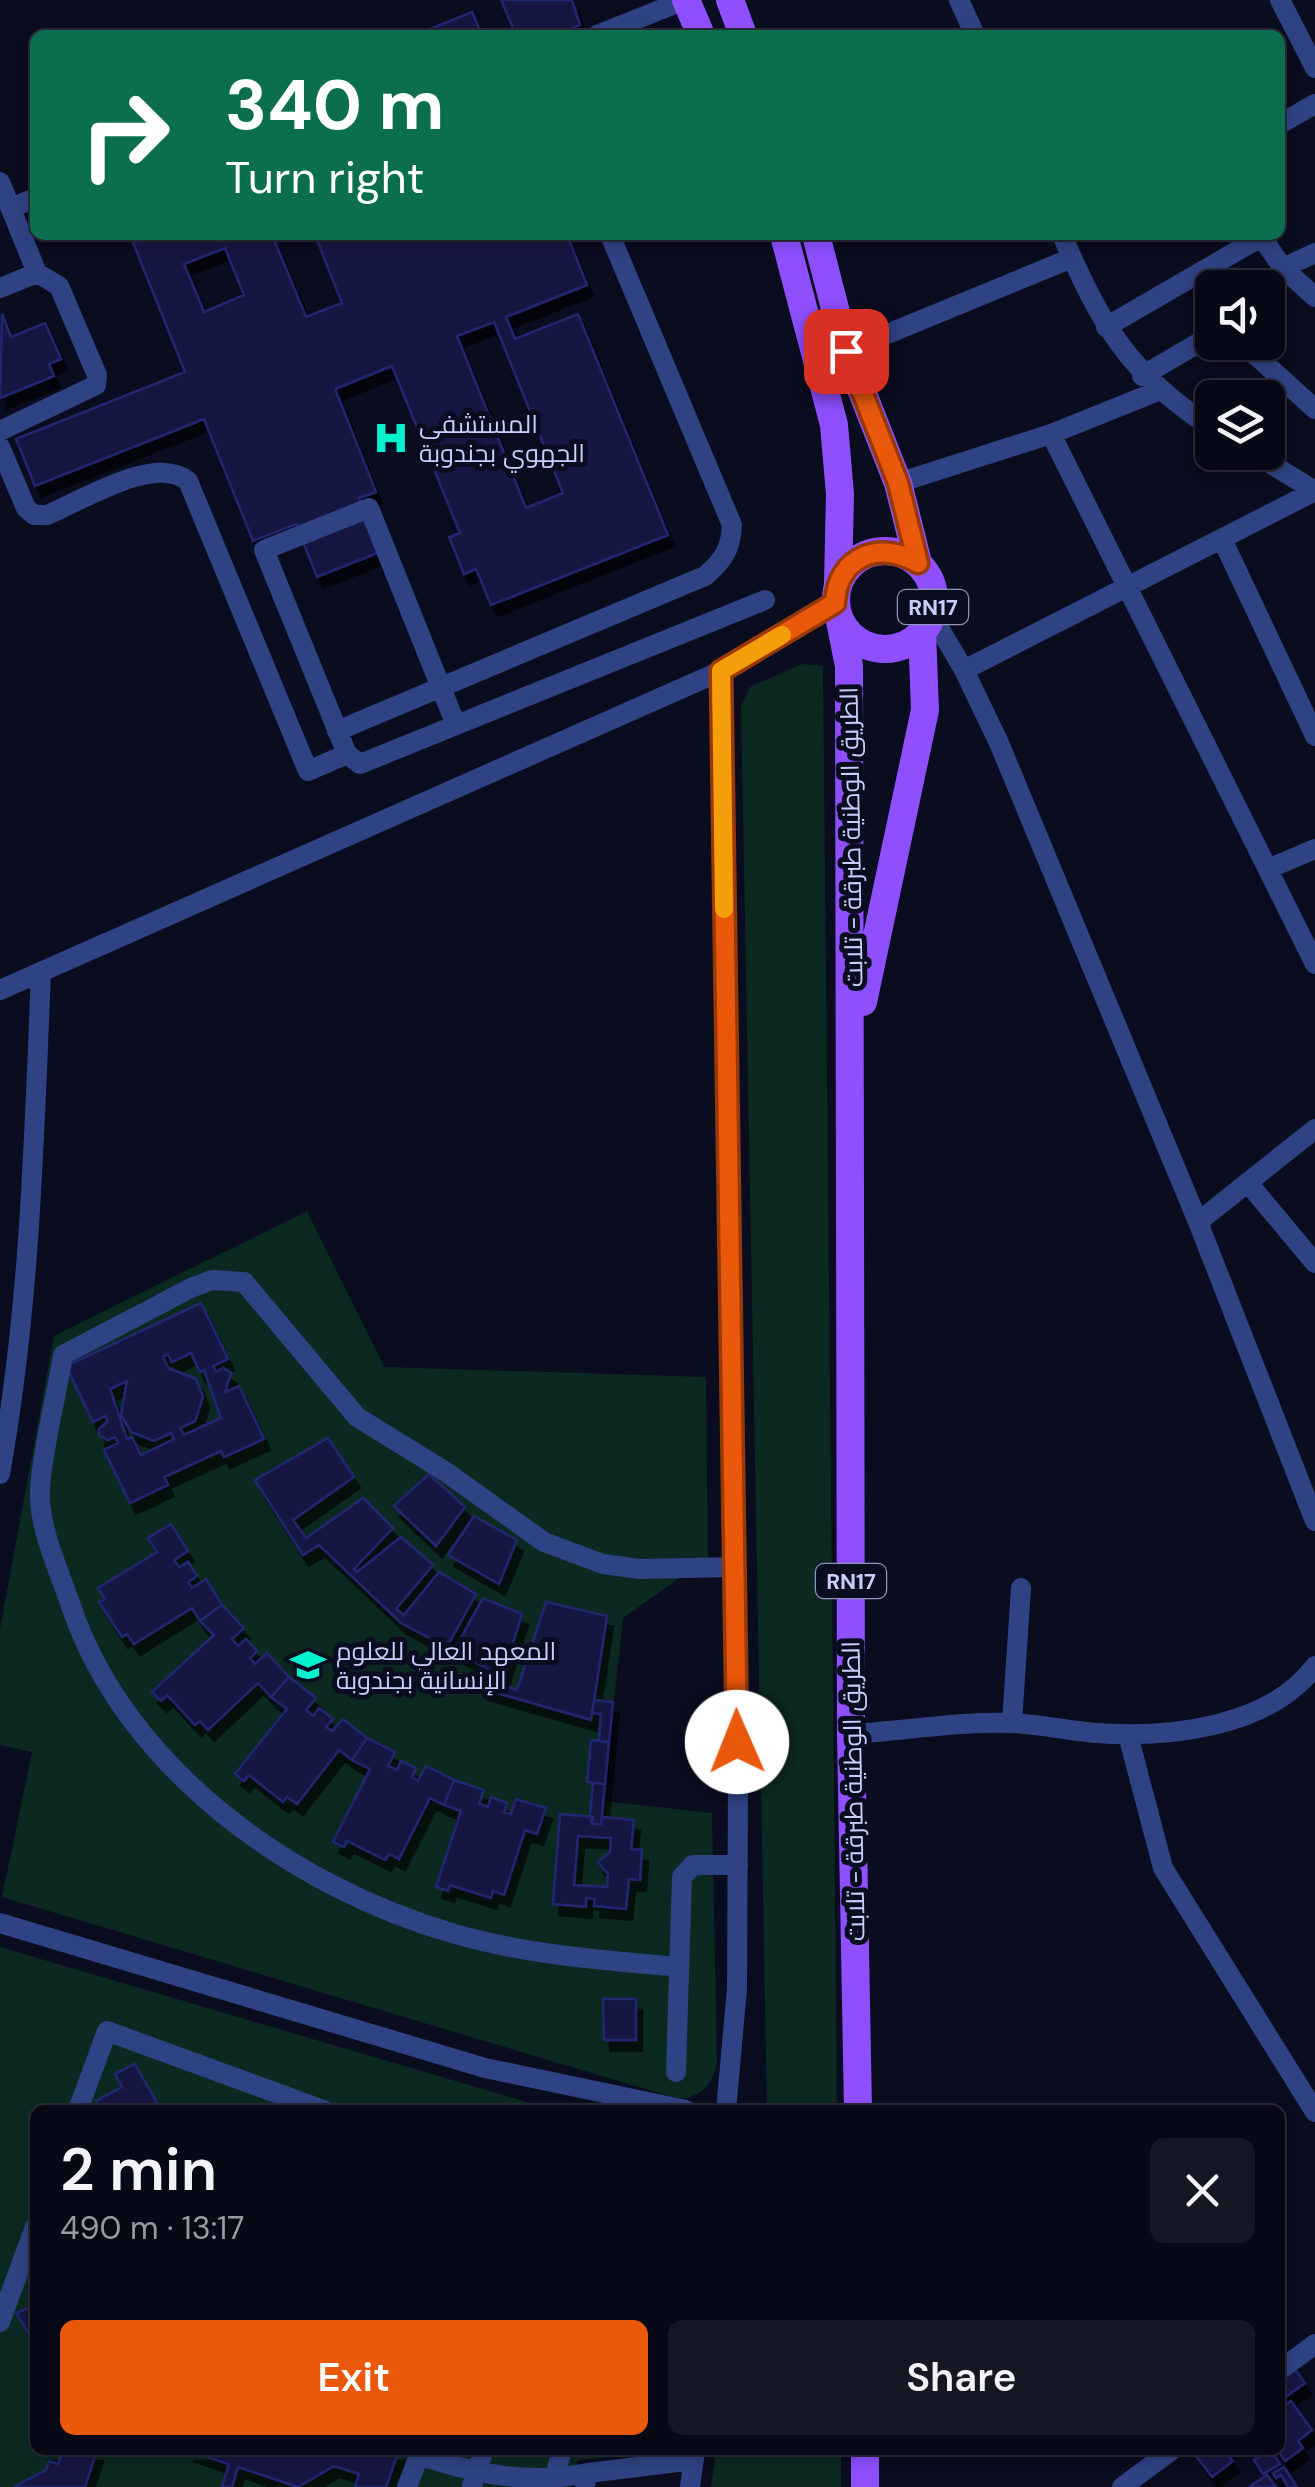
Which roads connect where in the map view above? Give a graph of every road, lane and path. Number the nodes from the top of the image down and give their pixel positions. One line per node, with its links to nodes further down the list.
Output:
1 (686, 0): 5 (street); 6 (main road)
2 (730, 0): 7 (main road)
3 (959, 0): 8 (street)
4 (1280, 0): 9 (street)
5 (610, 30)
6 (699, 30)
7 (741, 30)
8 (973, 30)
9 (1315, 68)
10 (1315, 104): 11 (street)
11 (1285, 121)
12 (0, 182): 14 (street)
13 (30, 200): 14 (street)
14 (10, 208): 23 (street)
15 (612, 240): 49 (street)
16 (785, 240): 45 (main road, الطريق الوطنية طبرقة - تلابت / RN17)
17 (817, 240): 28 (main road, RN17)
18 (1253, 240): 26 (street)
19 (1263, 240): 22 (street)
20 (1070, 243): 26 (street); 28 (street)
21 (1315, 252): 22 (street)
22 (1283, 268): 25 (street)
23 (37, 273): 24 (street); 34 (street)
24 (0, 288)
25 (1315, 296)
26 (1106, 327): 30 (street)
27 (1195, 344): 30 (street)
28 (846, 351): 39 (main road, RN17)
29 (1261, 360): 32 (street)
30 (1142, 376): 31 (street)
31 (1158, 392): 33 (street); 35 (street)
32 (1315, 409)
33 (1195, 417)
34 (0, 431)
35 (1051, 434): 39 (street); 43 (street)
36 (0, 447): 53 (street)
37 (1315, 464): 40 (street)
38 (1282, 470): 40 (street)
39 (898, 483): 42 (main road, RN17)
40 (1310, 487): 41 (street)
41 (1222, 538): 43 (street); 52 (street)
42 (918, 563): 45 (main road, RN17); 46 (main road, RN17)
43 (1128, 588): 47 (street); 55 (street)
44 (766, 600): 50 (street)
45 (838, 602): 46 (main road, RN17); 48 (street); 59 (main road, الطريق الوطنية طبرقة - تلابت / RN17)
46 (927, 624): 47 (street); 59 (main road, الطريق الوطنية طبرقة - تلابت / RN17)
47 (964, 670): 62 (street)
48 (721, 671): 57 (street); 68 (street)
49 (441, 687): 50 (street); 51 (street); 51 (street)
50 (456, 725): 53 (street)
51 (337, 731): 53 (street)
52 (1315, 736)
53 (346, 754)
54 (1315, 850): 55 (street)
55 (1270, 868): 56 (street)
56 (1315, 964)
57 (41, 972): 58 (street); 66 (street)
58 (0, 990)
59 (853, 1053): 72 (main road, الطريق الوطنية طبرقة - تلابت / RN17)
60 (1312, 1138): 61 (street)
61 (1248, 1183): 62 (street); 63 (street)
62 (1198, 1222): 65 (street)
63 (1315, 1263)
64 (1315, 1456): 65 (street)
65 (1296, 1470): 67 (street)
66 (0, 1474)
67 (1315, 1521)
68 (734, 1567): 74 (street); 76 (street)
69 (1021, 1588): 71 (street)
70 (1315, 1666): 73 (street)
71 (1012, 1723): 72 (street); 73 (street)
72 (851, 1734): 82 (main road, الطريق الوطنية طبرقة - تلابت / RN17)
73 (1128, 1735): 83 (street)
74 (738, 1864): 76 (street); 81 (street)
75 (0, 1923): 80 (street)
76 (679, 1968): 77 (street)
77 (676, 2072)
78 (80, 2105): 79 (street)
79 (309, 2105)
80 (662, 2105)
81 (726, 2105)
82 (858, 2105)
83 (1315, 2112)
84 (30, 2241): 85 (street)
85 (0, 2322)
86 (1315, 2344): 87 (street)
87 (1285, 2366)
88 (419, 2455): 98 (street)
89 (424, 2455): 96 (street)
90 (482, 2455): 96 (street)
91 (561, 2455): 97 (street)
92 (695, 2455): 95 (street); 100 (street)
93 (865, 2455): 101 (main road)
94 (1165, 2455): 102 (street)
95 (586, 2480): 97 (street)
96 (474, 2481): 97 (street); 99 (street)
97 (553, 2484)
98 (407, 2487)
99 (496, 2487)
100 (690, 2487)
101 (865, 2487)
102 (1122, 2487)

